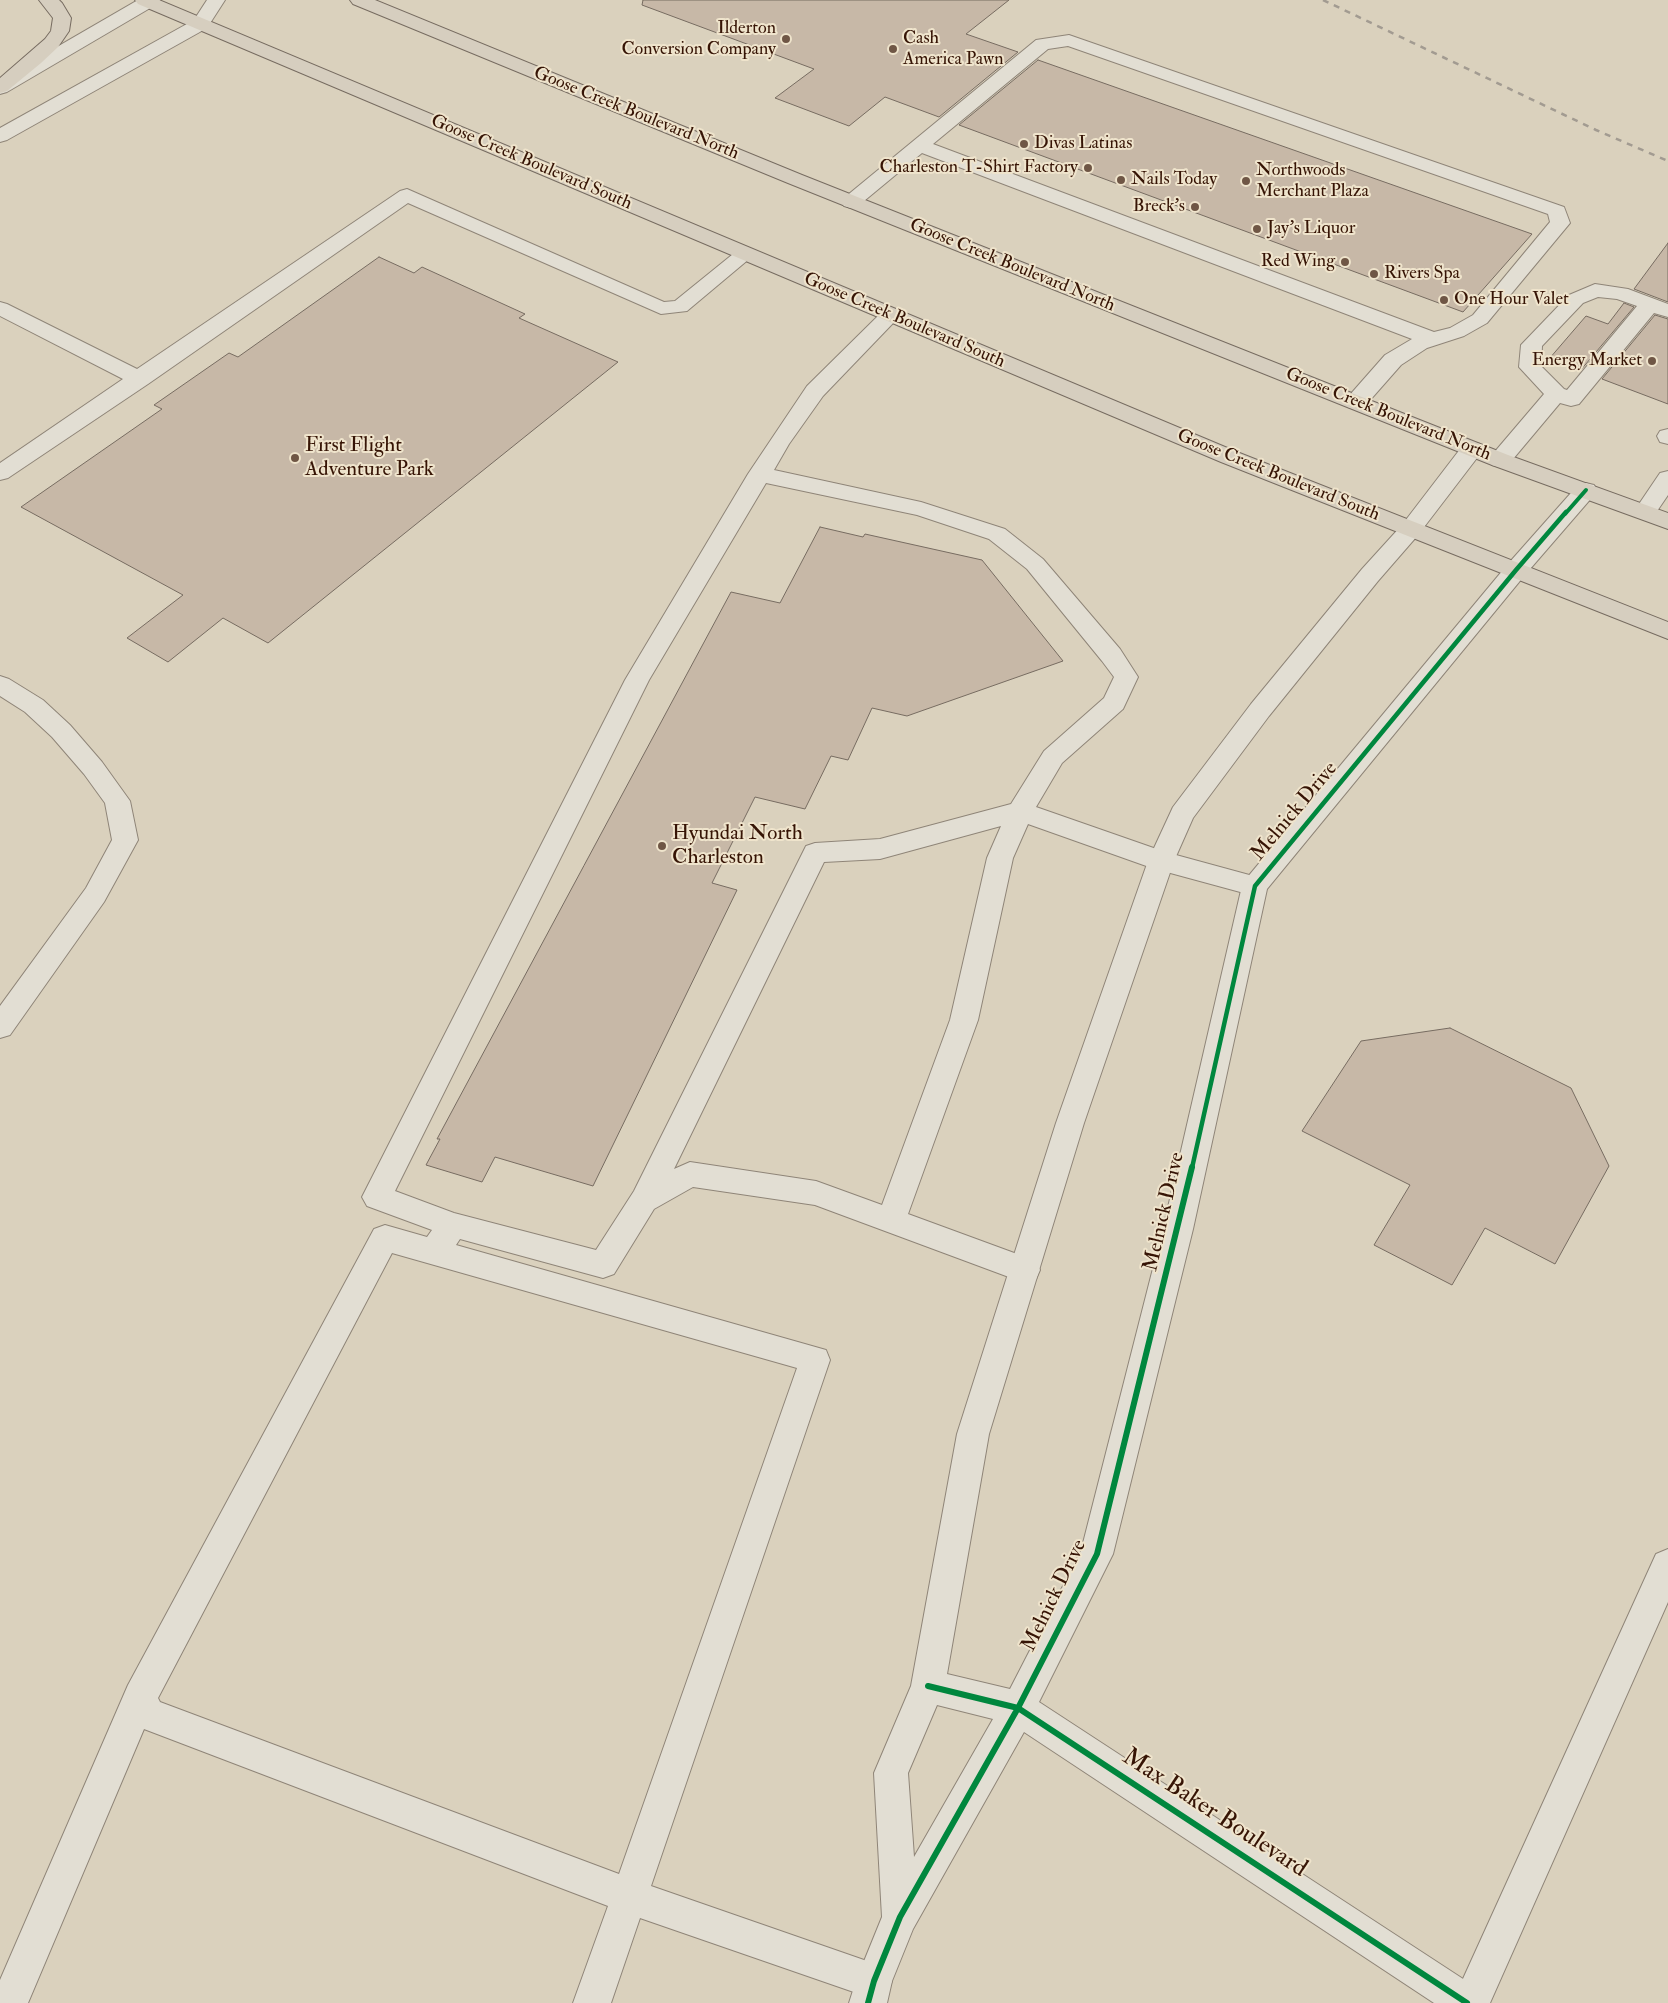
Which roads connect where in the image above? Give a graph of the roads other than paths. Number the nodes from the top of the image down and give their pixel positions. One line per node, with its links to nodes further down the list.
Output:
1 (48, 0): 6 (highway)
2 (216, 0): 5 (street)
3 (359, 0): 9 (highway, Goose Creek Boulevard North)
4 (148, 1): 5 (highway, Goose Creek Boulevard South); 6 (street)
5 (201, 24): 7 (street); 10 (highway, Goose Creek Boulevard South)
6 (0, 88)
7 (0, 136)
8 (919, 145): 9 (street); 14 (street); 14 (street)
9 (850, 202): 17 (highway, Goose Creek Boulevard North)
10 (745, 254): 13 (highway, Goose Creek Boulevard South); 15 (street)
11 (1659, 307): 16 (street); 16 (street)
12 (0, 308): 15 (street)
13 (890, 315): 21 (street); 26 (highway, Goose Creek Boulevard South)
14 (1433, 339): 17 (street)
15 (140, 379): 20 (street)
16 (1556, 394): 19 (street)
17 (1356, 402): 18 (highway, Goose Creek Boulevard North)
18 (1472, 449): 19 (highway, Goose Creek Boulevard North); 26 (street, Melnick Drive)
19 (1500, 460): 23 (highway, Goose Creek Boulevard North)
20 (0, 474)
21 (759, 474): 30 (street); 36 (street)
22 (1668, 478): 24 (street)
23 (1586, 490): 24 (highway, Goose Creek Boulevard North); 27 (street, Melnick Drive)
24 (1645, 512): 25 (highway, Goose Creek Boulevard North)
25 (1668, 521)
26 (1410, 530): 27 (highway, Goose Creek Boulevard South); 31 (street, Melnick Drive)
27 (1516, 570): 28 (highway, Goose Creek Boulevard South); 32 (street, Melnick Drive)
28 (1668, 631)
29 (0, 685): 33 (street)
30 (1020, 811): 31 (street); 34 (street); 35 (street)
31 (1161, 861): 32 (street); 38 (street, Melnick Drive)
32 (1255, 886): 42 (street, Melnick Drive)
33 (0, 1027)
34 (644, 1200): 35 (street); 36 (street)
35 (891, 1220): 38 (street)
36 (453, 1225): 37 (street)
37 (434, 1252): 41 (street); 43 (street)
38 (1025, 1270): 40 (street, Melnick Drive)
39 (1668, 1565): 48 (street)
40 (928, 1686): 42 (street, Max Baker Boulevard); 44 (street, Melnick Drive)
41 (140, 1697): 43 (street); 46 (street)
42 (1018, 1708): 44 (street, Melnick Drive); 48 (street, Max Baker Boulevard)
43 (630, 1896): 45 (street); 47 (street)
44 (900, 1917): 45 (street, Melnick Drive)
45 (870, 1997)
46 (9, 2003)
47 (592, 2003)
48 (1469, 2003)

